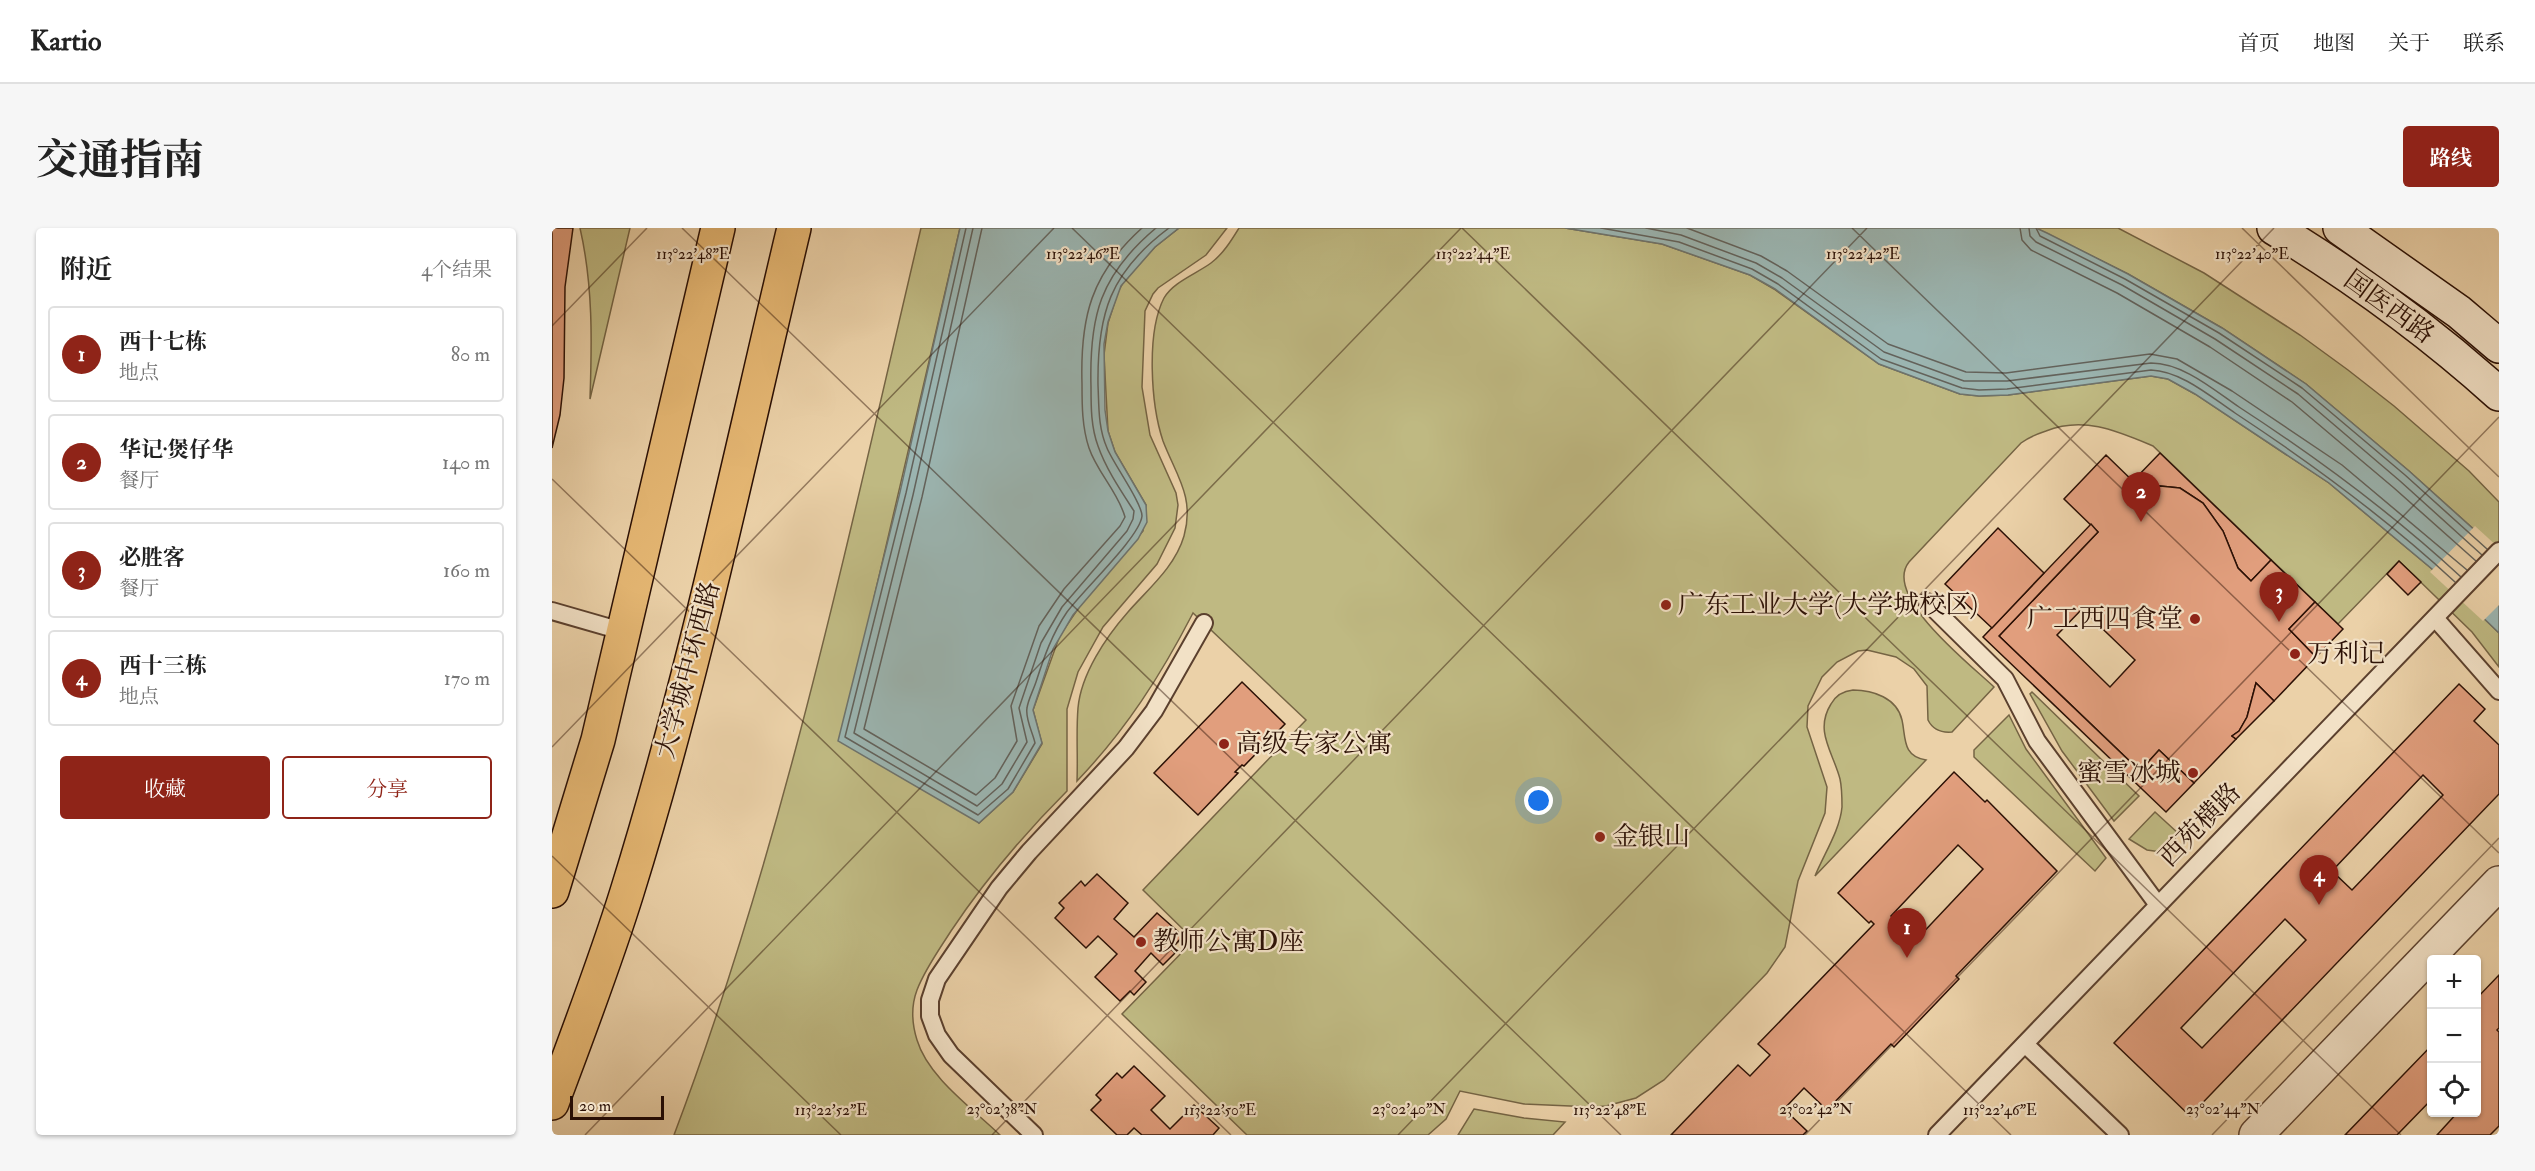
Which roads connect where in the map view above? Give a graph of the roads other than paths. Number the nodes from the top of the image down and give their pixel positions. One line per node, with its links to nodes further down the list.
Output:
1 (718, 228): 14 (main road)
2 (794, 228): 20 (main road, 大学城中环西路)
3 (2274, 228): 8 (main road, 国医西路)
4 (2340, 228): 6 (main road, 国医西路)
5 (2356, 228): 6 (main road)
6 (2376, 253): 7 (main road, 国医西路)
7 (2499, 346)
8 (2499, 394)
9 (2499, 551): 12 (lane, 西苑横路)
10 (1927, 602): 18 (lane)
11 (552, 611): 14 (lane)
12 (2440, 612): 15 (lane); 18 (lane, 西苑横路)
13 (1204, 623): 21 (lane)
14 (625, 632): 17 (main road)
15 (2499, 691)
16 (2499, 883): 24 (main road)
17 (552, 891)
18 (2158, 905): 19 (lane, 西苑横路)
19 (2025, 1044): 22 (lane, 西苑横路); 23 (lane)
20 (552, 1103)
21 (1034, 1135)
22 (1937, 1135)
23 (2120, 1135)
24 (2256, 1135)

